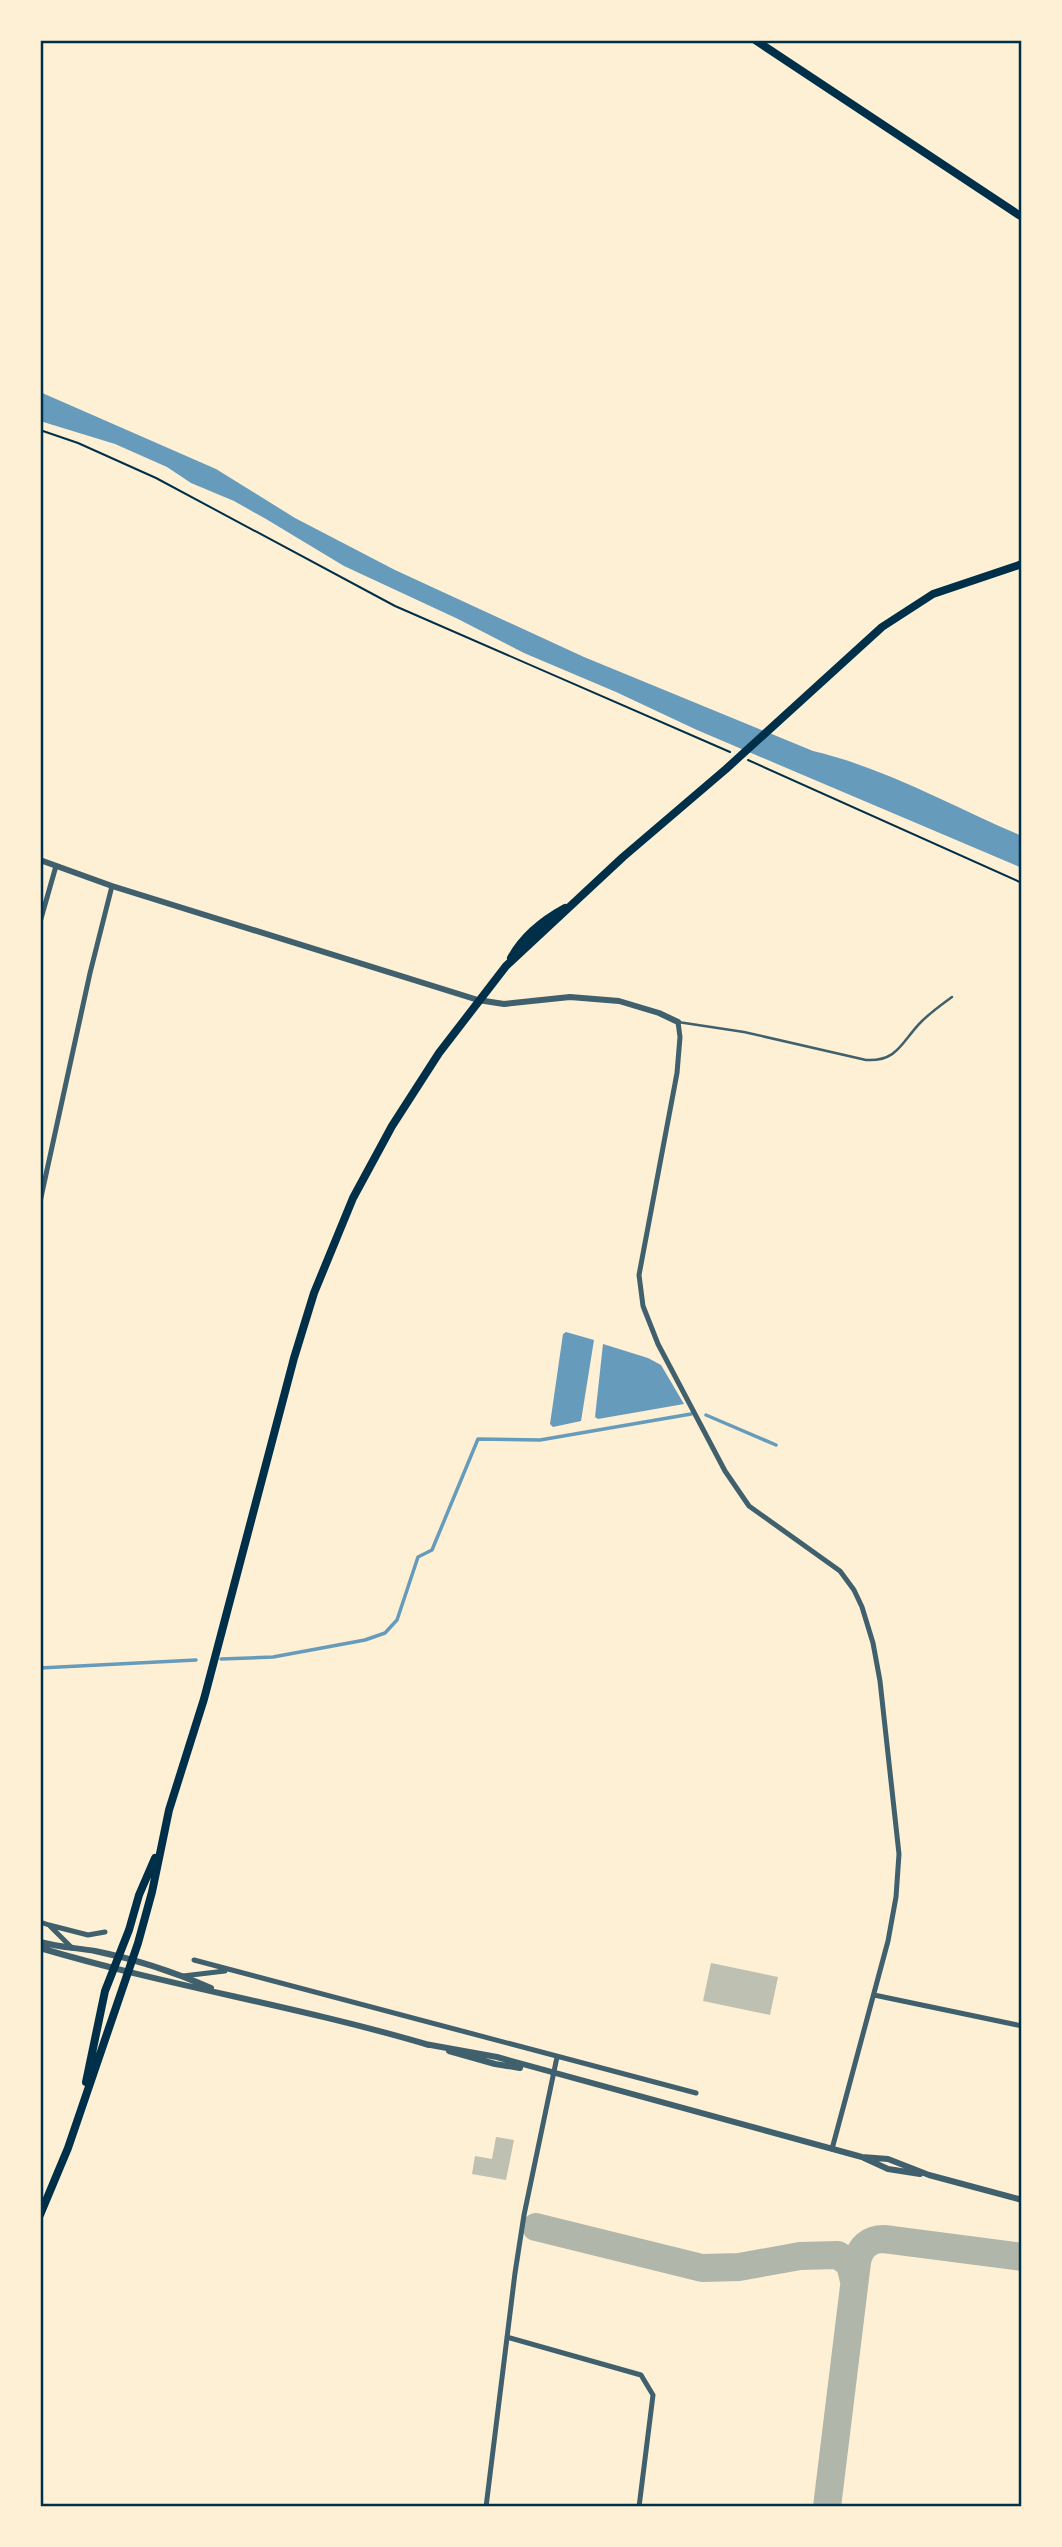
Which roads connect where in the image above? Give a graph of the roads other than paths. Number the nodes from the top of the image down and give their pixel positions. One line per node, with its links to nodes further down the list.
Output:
1 (755, 40): 2 (main road)
2 (1022, 217)
3 (1022, 564): 9 (main road)
4 (40, 860): 5 (street)
5 (55, 866): 6 (street); 7 (street)
6 (112, 886): 9 (street); 11 (street)
7 (40, 922)
8 (952, 997): 10 (lane)
9 (478, 1000): 10 (street); 13 (main road)
10 (678, 1023): 28 (street)
11 (41, 1190): 12 (street)
12 (40, 1202)
13 (163, 1836): 20 (main road); 22 (main road)
14 (40, 1922): 15 (street)
15 (49, 1925): 16 (street); 19 (street)
16 (105, 1931)
17 (40, 1942): 19 (street)
18 (40, 1948): 23 (street)
19 (72, 1948): 20 (street)
20 (117, 1957): 22 (street); 23 (main road)
21 (194, 1960): 24 (street)
22 (131, 1961): 25 (main road); 26 (street)
23 (113, 1968): 25 (street); 33 (main road)
24 (228, 1970): 26 (street); 30 (street)
25 (127, 1972): 27 (street); 33 (main road)
26 (183, 1976): 27 (street)
27 (219, 1992): 31 (street)
28 (874, 1995): 29 (street); 34 (street)
29 (1022, 2026)
30 (557, 2057): 31 (street); 32 (street)
31 (553, 2074): 34 (street); 37 (street)
32 (696, 2093)
33 (81, 2109): 36 (main road)
34 (832, 2149): 35 (street)
35 (1022, 2200)
36 (40, 2215)
37 (507, 2337): 38 (street); 39 (street)
38 (486, 2507)
39 (639, 2507)

